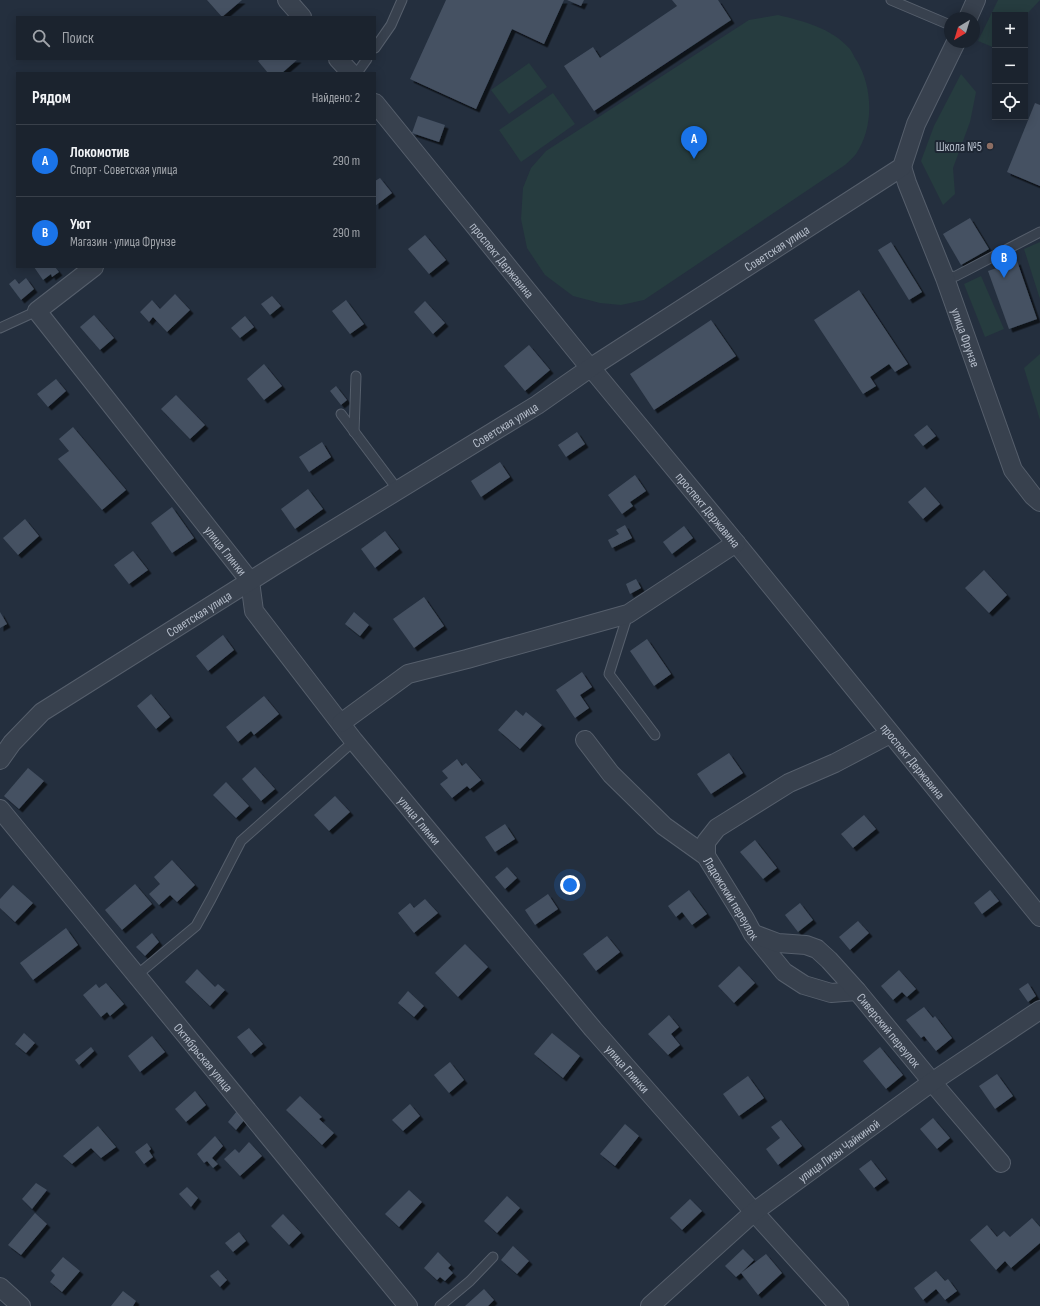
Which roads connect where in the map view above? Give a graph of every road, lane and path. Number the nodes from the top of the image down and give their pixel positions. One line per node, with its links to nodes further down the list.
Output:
1 (287, 0): 6 (street)
2 (402, 0): 8 (lane)
3 (891, 0): 7 (lane)
4 (976, 0): 5 (street)
5 (971, 12)
6 (301, 16)
7 (944, 22)
8 (376, 47)
9 (953, 48): 15 (street)
10 (339, 60): 12 (street)
11 (366, 60): 13 (lane)
12 (349, 72)
13 (358, 72)
14 (376, 104): 21 (street, проспект Державина)
15 (902, 167): 18 (street, улица Фрунзе); 21 (street, Советская улица)
16 (1040, 232): 18 (lane)
17 (93, 268): 19 (street)
18 (945, 278): 26 (street, улица Фрунзе)
19 (36, 311): 20 (lane); 28 (street, улица Глинки)
20 (0, 328)
21 (590, 368): 25 (street, Советская улица); 27 (street, проспект Державина)
22 (356, 376): 24 (lane)
23 (341, 414): 24 (lane)
24 (354, 432): 25 (lane)
25 (398, 490): 28 (street, Советская улица)
26 (1040, 502)
27 (736, 543): 29 (street); 31 (street, проспект Державина)
28 (250, 581): 30 (street, улица Глинки); 35 (street, Советская улица)
29 (628, 614): 30 (street); 32 (lane)
30 (341, 723): 34 (street, улица Глинки)
31 (890, 734): 37 (street); 38 (street, проспект Державина)
32 (655, 735)
33 (585, 740): 37 (street, Ладожский переулок)
34 (354, 741): 40 (lane); 45 (street, улица Глинки)
35 (0, 760)
36 (0, 809): 40 (street, Октябрьская улица)
37 (706, 856): 39 (street, Ладожский переулок)
38 (1040, 917)
39 (753, 934): 41 (street, Сиверский переулок); 41 (street, Ладожский переулок)
40 (137, 975): 49 (street, Октябрьская улица)
41 (857, 991): 43 (street, Сиверский переулок)
42 (1040, 1010): 43 (street, улица Лизы Чайкиной)
43 (932, 1082): 44 (street, Сиверский переулок); 45 (street, улица Лизы Чайкиной)
44 (1001, 1163)
45 (754, 1212): 51 (street, улица Лизы Чайкиной); 52 (street, улица Глинки)
46 (493, 1257): 50 (lane)
47 (0, 1287): 48 (street)
48 (21, 1306)
49 (408, 1306)
50 (440, 1306)
51 (650, 1306)
52 (839, 1306)

